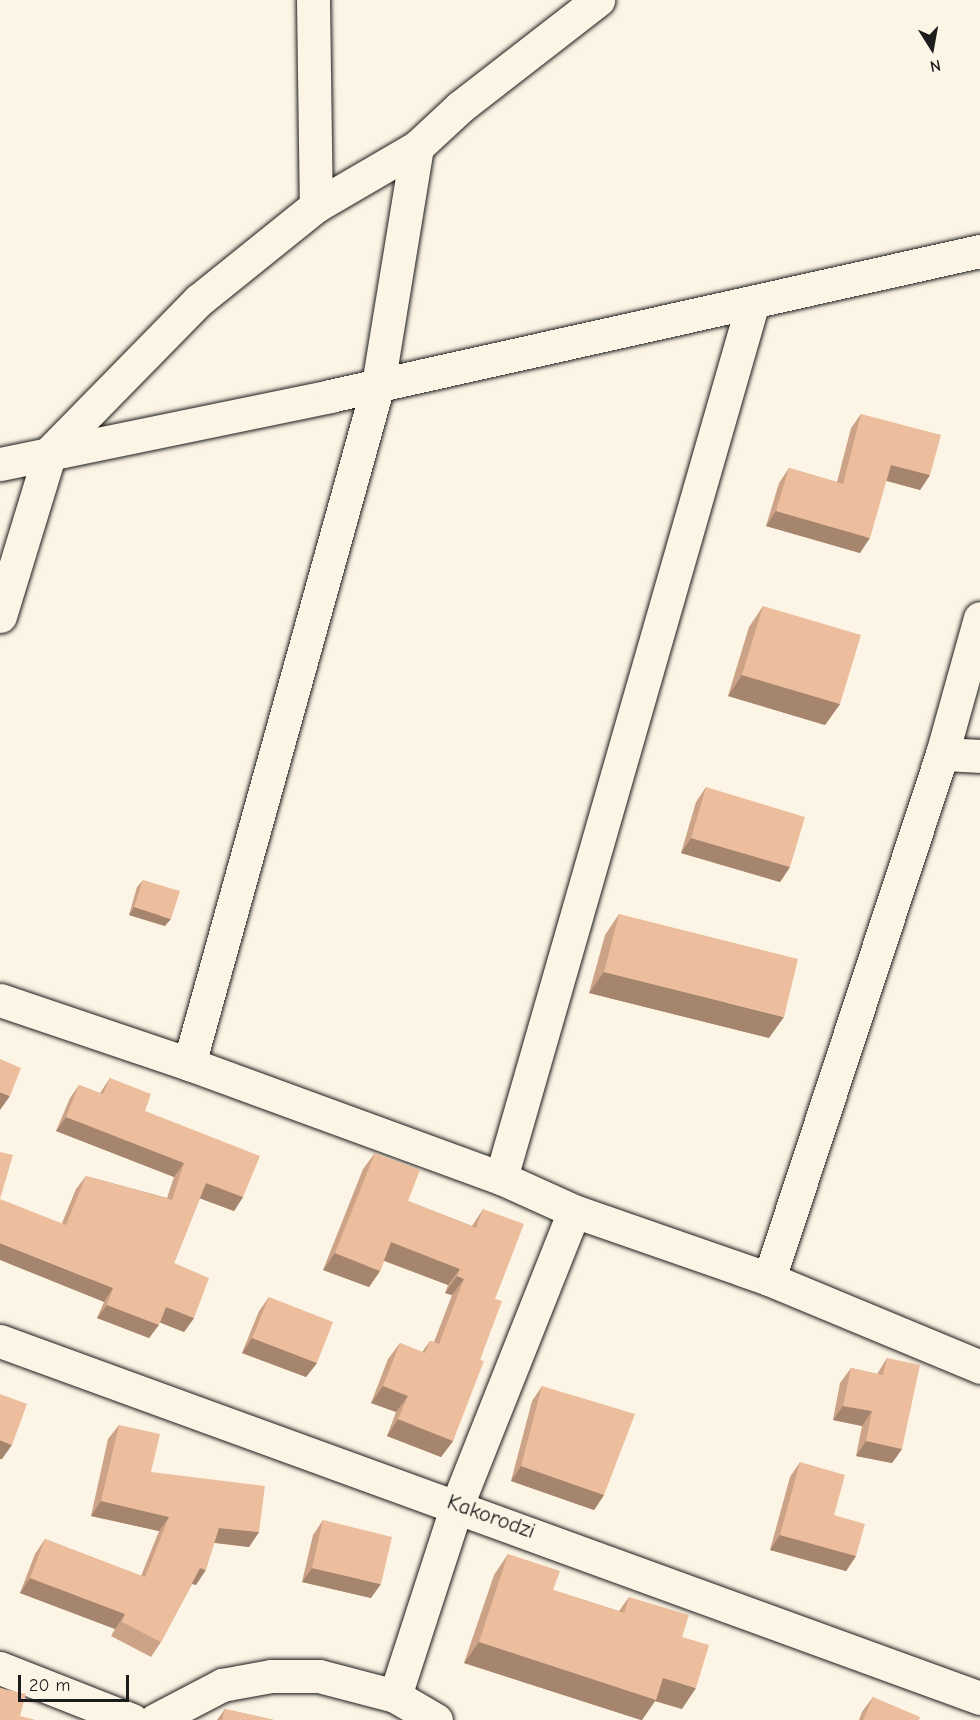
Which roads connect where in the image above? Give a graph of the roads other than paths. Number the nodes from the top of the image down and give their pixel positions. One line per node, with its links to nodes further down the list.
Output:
1 (313, 0): 4 (street)
2 (598, 0): 3 (street)
3 (417, 147): 4 (street); 7 (street)
4 (316, 206): 8 (street)
5 (980, 251): 6 (street)
6 (753, 302): 7 (street); 16 (street)
7 (378, 386): 8 (street); 15 (street)
8 (50, 452): 9 (street); 10 (street)
9 (0, 464)
10 (0, 616)
11 (980, 618): 12 (street)
12 (942, 754): 13 (street); 18 (street)
13 (980, 756)
14 (0, 1000): 15 (street)
15 (189, 1064): 16 (street)
16 (501, 1178): 17 (street)
17 (574, 1211): 18 (street); 21 (street)
18 (769, 1279): 20 (street)
19 (0, 1341): 21 (street, Kakorodzi)
20 (980, 1367)
21 (457, 1505): 23 (street); 24 (street, Kakorodzi)
22 (0, 1668): 25 (street)
23 (395, 1696): 26 (street); 27 (street)
24 (980, 1698)
25 (132, 1720)
26 (155, 1720)
27 (436, 1720)

